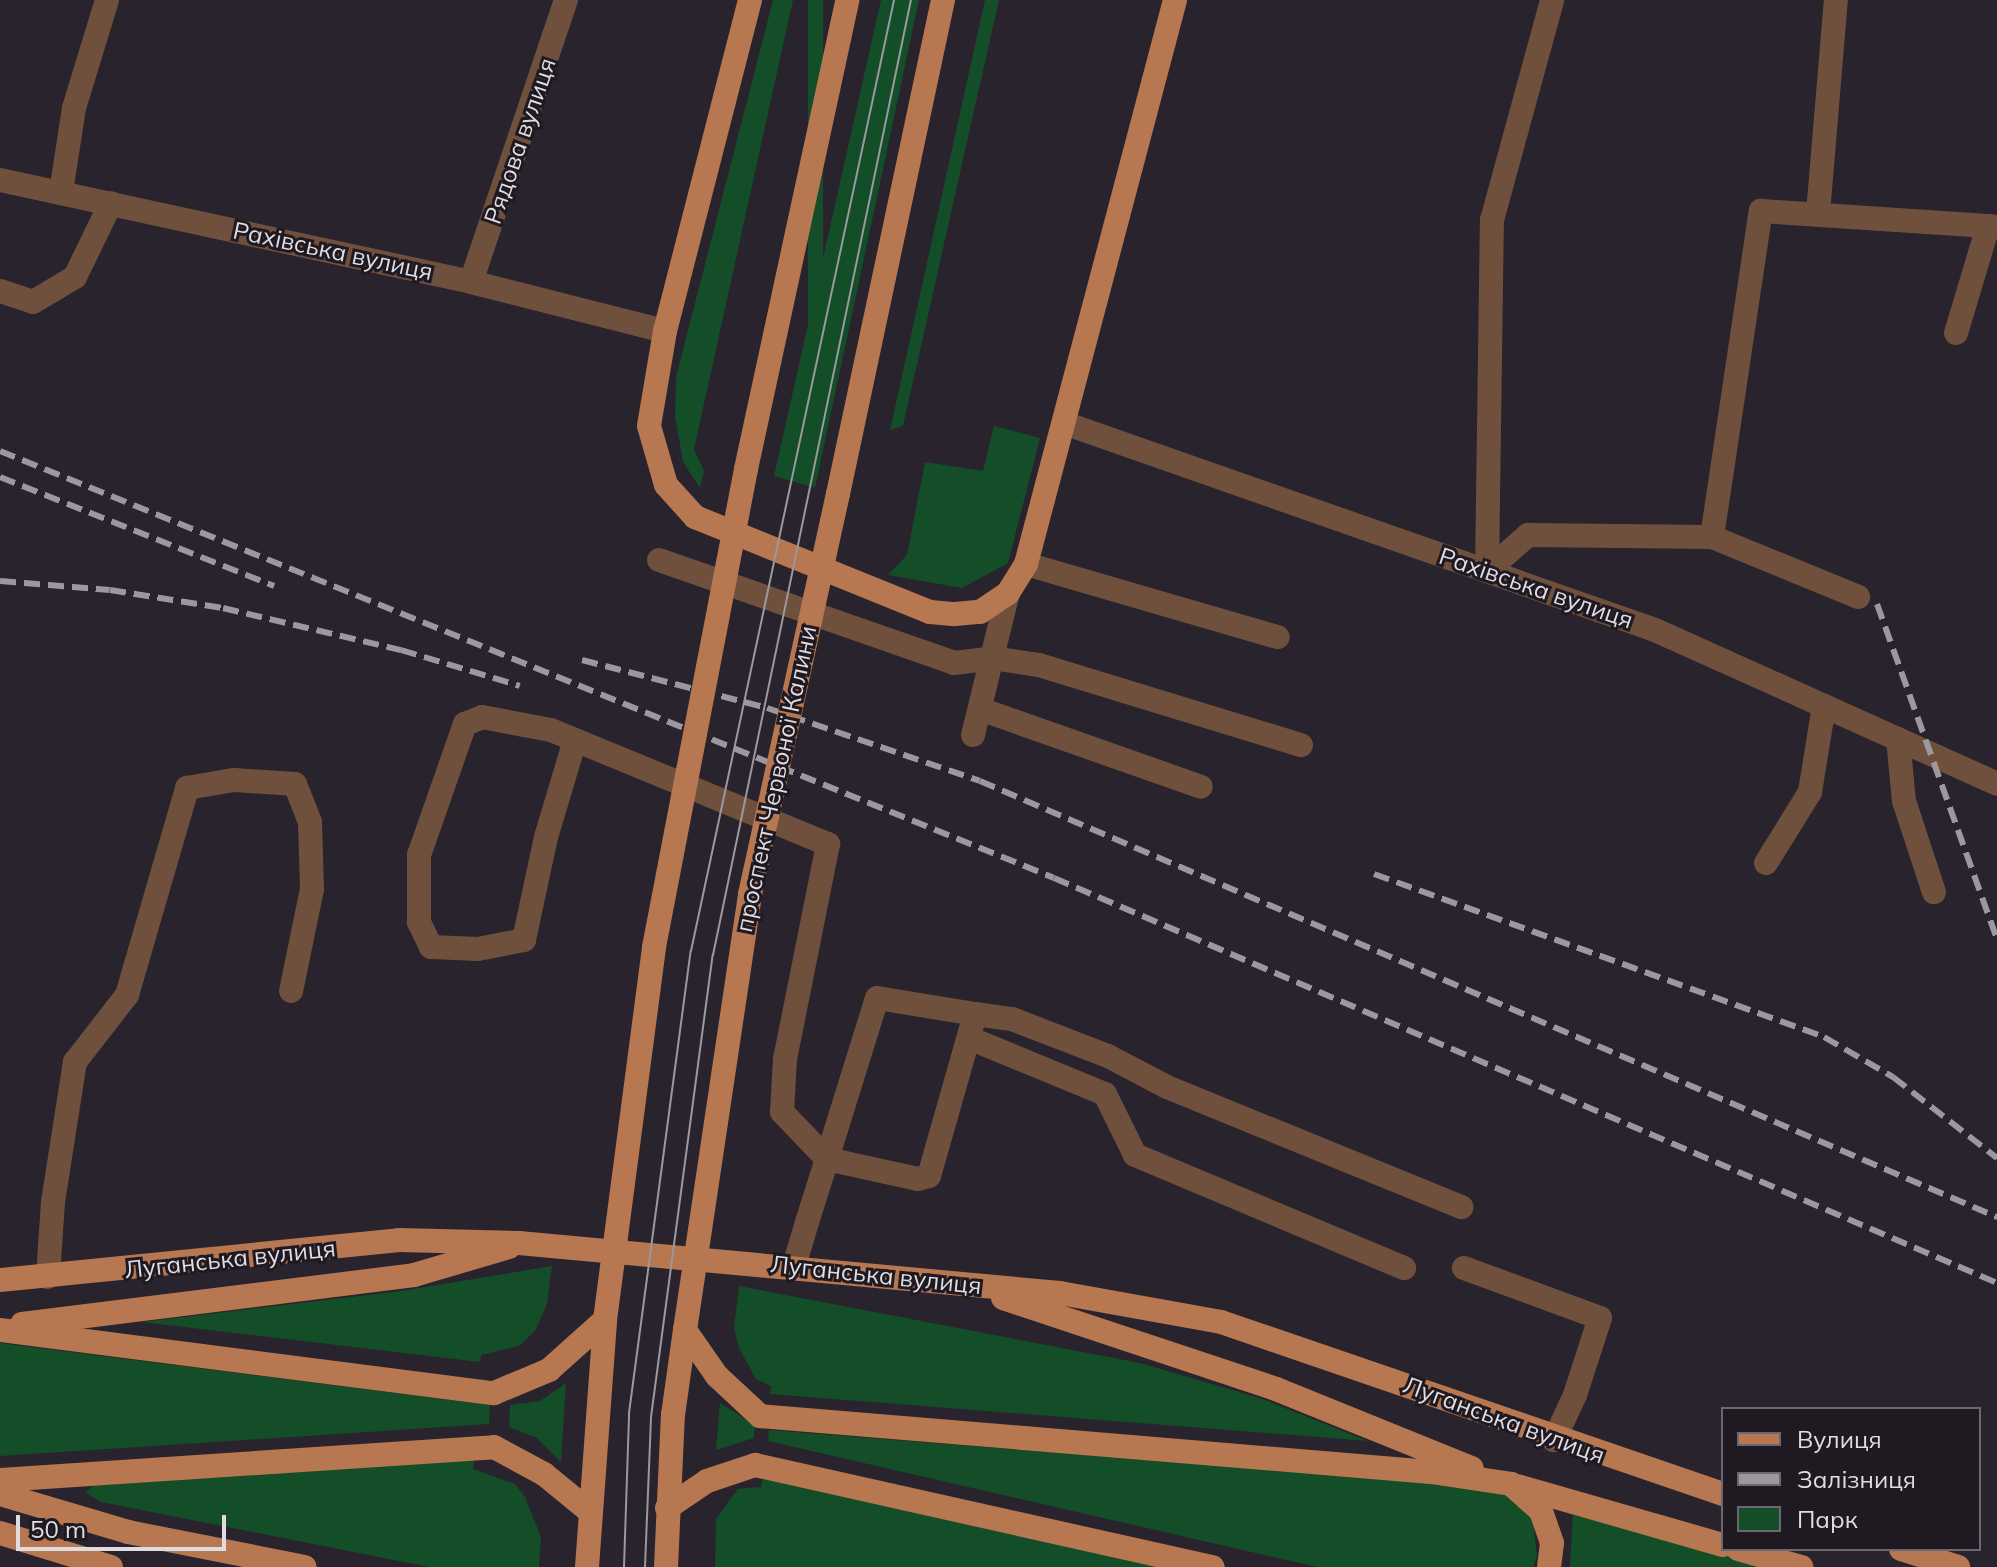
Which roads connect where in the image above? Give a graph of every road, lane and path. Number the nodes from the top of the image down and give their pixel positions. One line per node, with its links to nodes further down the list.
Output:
1 (107, 0): 10 (street)
2 (566, 0): 14 (street, Рядова вулиця)
3 (750, 0): 16 (main road)
4 (847, 0): 49 (main road, bridge)
5 (943, 0): 51 (main road, проспект Червоної Калини, bridge)
6 (1175, 0): 18 (main road)
7 (1552, 0): 22 (street)
8 (1836, 0): 12 (street)
9 (0, 180): 10 (street, Рахівська вулиця)
10 (61, 192): 11 (street, Рахівська вулиця)
11 (111, 203): 14 (street, Рахівська вулиця); 15 (street)
12 (1818, 213): 13 (street); 19 (street)
13 (1992, 227): 17 (street)
14 (471, 282): 16 (street, Рахівська вулиця)
15 (0, 291)
16 (665, 331): 23 (main road)
17 (1956, 333)
18 (1064, 423): 21 (main road); 22 (street, Рахівська вулиця)
19 (1712, 537): 22 (street); 24 (street)
20 (659, 560): 26 (street)
21 (1026, 564): 23 (main road); 25 (street)
22 (1487, 571): 27 (street, Рахівська вулиця)
23 (1008, 593): 26 (street)
24 (1858, 597)
25 (1278, 637)
26 (992, 658): 28 (street); 32 (street)
27 (1824, 706): 30 (street, Рахівська вулиця); 35 (street)
28 (980, 709): 29 (street); 34 (street)
29 (973, 735)
30 (1898, 739): 33 (street, Рахівська вулиця); 36 (street)
31 (575, 740): 31 (street); 40 (street)
32 (1301, 745)
33 (1997, 784)
34 (1201, 787)
35 (1766, 863)
36 (1934, 892)
37 (291, 991): 46 (street)
38 (975, 1014): 39 (street); 40 (street); 41 (street)
39 (969, 1038): 40 (street); 44 (street)
40 (827, 1159): 43 (street)
41 (1461, 1207)
42 (519, 1243): 43 (main road, Луганська вулиця); 46 (main road, Луганська вулиця); 50 (main road)
43 (794, 1266): 48 (main road, Луганська вулиця)
44 (1404, 1268)
45 (1464, 1268): 52 (street)
46 (48, 1277): 47 (main road, Луганська вулиця)
47 (0, 1280)
48 (966, 1286): 52 (main road, Луганська вулиця); 54 (main road)
49 (605, 1320): 50 (main road); 58 (main road)
50 (0, 1328)
51 (685, 1330): 54 (main road); 57 (main road, проспект Червоної Калини)
52 (1554, 1440): 55 (main road, Луганська вулиця)
53 (0, 1480): 58 (main road)
54 (1511, 1484): 60 (main road); 68 (main road)
55 (1721, 1493)
56 (0, 1494): 64 (main road)
57 (667, 1508): 66 (main road, проспект Червоної Калини); 67 (main road)
58 (589, 1511): 65 (main road)
59 (0, 1533): 63 (main road)
60 (1721, 1544)
61 (1745, 1551): 69 (main road)
62 (1907, 1551): 70 (main road)
63 (111, 1567)
64 (305, 1567)
65 (587, 1567)
66 (666, 1567)
67 (1213, 1567)
68 (1549, 1567)
69 (1801, 1567)
70 (1958, 1567)

